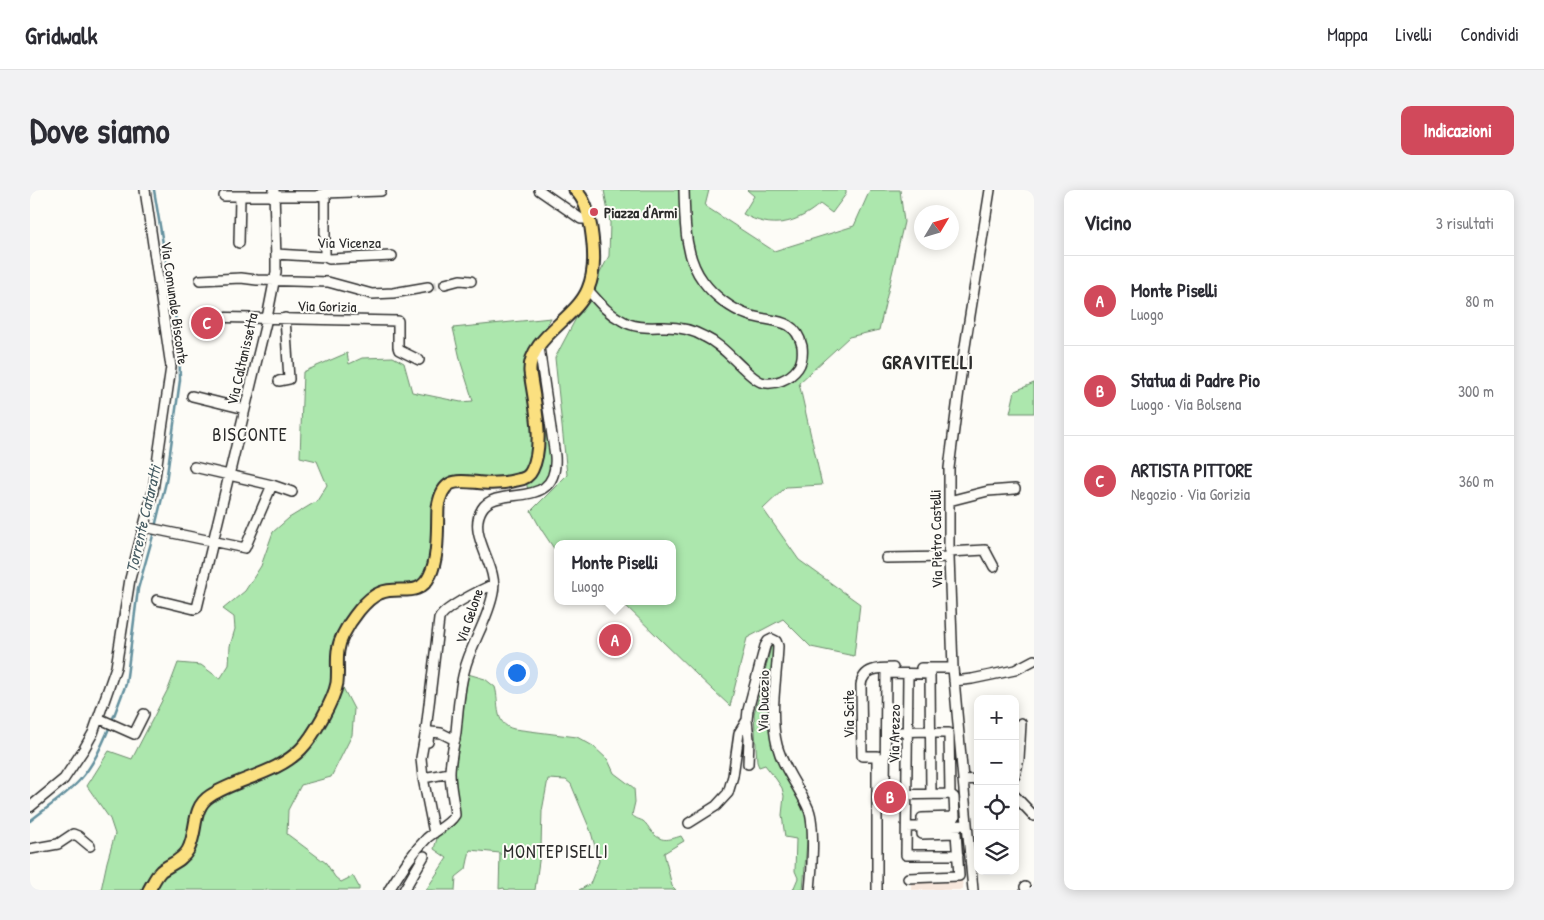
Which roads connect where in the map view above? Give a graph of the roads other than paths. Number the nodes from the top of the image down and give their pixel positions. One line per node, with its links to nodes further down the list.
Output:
1 (145, 190): 36 (street, Via Comunale Bisconte)
2 (539, 190): 11 (street)
3 (574, 190): 11 (main road)
4 (684, 190): 21 (street)
5 (990, 190): 35 (street, Via Pietro Castelli)
6 (381, 191): 8 (street)
7 (274, 193): 8 (street); 10 (street); 13 (street, Via Caltanissetta)
8 (325, 193): 15 (street)
9 (224, 196): 10 (street)
10 (240, 197): 12 (street)
11 (589, 219): 21 (main road)
12 (239, 243)
13 (276, 254): 15 (street, Via Vicenza); 17 (street, Via Caltanissetta)
14 (392, 256): 15 (street, Via Vicenza)
15 (325, 257)
16 (200, 280): 17 (street)
17 (274, 281): 20 (street); 23 (street, Via Caltanissetta)
18 (471, 281): 19 (street)
19 (445, 284)
20 (428, 288)
21 (588, 290): 25 (main road)
22 (204, 317): 23 (street, Via Gorizia)
23 (267, 318): 24 (street, Via Gorizia); 29 (street, Via Caltanissetta)
24 (285, 318): 26 (street, Via Gorizia); 27 (street)
25 (539, 347): 41 (street, Via Gelone); 78 (main road)
26 (419, 360)
27 (279, 381)
28 (192, 396): 29 (street)
29 (244, 409): 31 (street, Via Caltanissetta)
30 (194, 467): 31 (street)
31 (229, 476): 32 (street); 37 (street, Via Caltanissetta)
32 (272, 485): 34 (street); 37 (street)
33 (1015, 489): 35 (street)
34 (292, 492)
35 (949, 501): 38 (street, Via Pietro Castelli)
36 (147, 527): 37 (street); 48 (street, Via Comunale Bisconte)
37 (214, 541): 42 (street, Via Caltanissetta)
38 (949, 554): 39 (street); 40 (street); 44 (street, Via Pietro Castelli)
39 (886, 558)
40 (994, 567)
41 (494, 584): 54 (street, Via Gelone); 56 (street)
42 (157, 600)
43 (1034, 660): 46 (street)
44 (953, 668): 46 (street, Via Pietro Castelli); 82 (street, Via Scite)
45 (908, 674): 51 (street, Via Arezzo); 52 (street); 53 (street)
46 (954, 681): 61 (street, Via Pietro Castelli)
47 (144, 714): 48 (street)
48 (102, 720): 66 (street, Via Comunale Bisconte)
49 (747, 720): 57 (street, Via Ducezio); 68 (street); 81 (street, Via Ducezio)
50 (1021, 723): 55 (street)
51 (908, 731): 52 (street); 53 (street); 62 (street, Via Arezzo)
52 (886, 732): 62 (street)
53 (930, 732): 63 (street); 64 (street)
54 (455, 740): 56 (street); 58 (street, Via Gelone)
55 (1019, 759)
56 (421, 764): 59 (street)
57 (748, 764)
58 (450, 774): 59 (street); 72 (street, Via Gelone)
59 (423, 778): 72 (street)
60 (974, 779): 61 (street)
61 (963, 780): 69 (street, Via Pietro Castelli)
62 (907, 794): 63 (street); 71 (street, Via Arezzo)
63 (931, 794): 64 (street)
64 (950, 794): 70 (street)
65 (1019, 800): 67 (street)
66 (30, 806)
67 (1034, 816)
68 (689, 822)
69 (967, 825): 70 (street); 83 (street, Via Pietro Castelli)
70 (922, 826): 71 (street); 75 (street)
71 (907, 827): 75 (street, Via Arezzo)
72 (434, 833): 79 (street, Via Gelone)
73 (90, 846): 74 (street)
74 (30, 849)
75 (958, 854): 77 (street)
76 (424, 856): 80 (street)
77 (908, 878)
78 (149, 890)
79 (389, 890)
80 (404, 890)
81 (810, 890)
82 (878, 890)
83 (973, 890)

